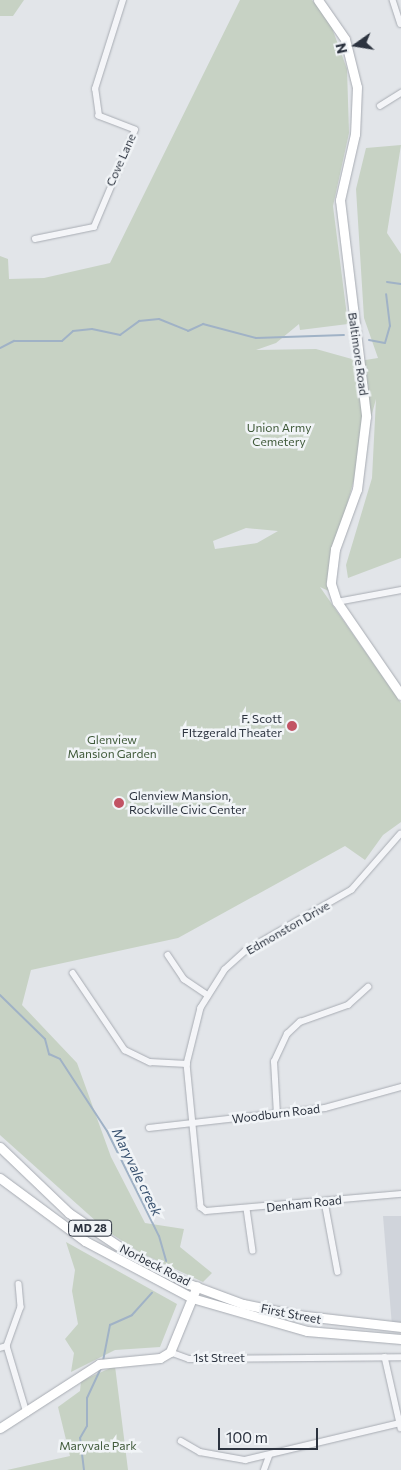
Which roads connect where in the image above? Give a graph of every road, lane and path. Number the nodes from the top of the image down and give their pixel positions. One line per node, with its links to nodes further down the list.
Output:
1 (123, 0): 7 (street, Cove Lane)
2 (318, 0): 9 (street, Baltimore Road)
3 (393, 0): 4 (street)
4 (401, 24)
5 (401, 93): 6 (street)
6 (380, 106)
7 (35, 238)
8 (401, 590): 9 (street)
9 (336, 602): 10 (street, Baltimore Road)
10 (401, 695)
11 (401, 834): 15 (street, Edmonston Drive)
12 (168, 955): 15 (street)
13 (73, 973): 16 (street)
14 (368, 987): 18 (street)
15 (208, 995): 16 (street, Edmonston Drive)
16 (187, 1064): 19 (street, Edmonston Drive)
17 (401, 1087): 18 (street, Woodburn Road)
18 (277, 1115): 19 (street, Woodburn Road)
19 (192, 1123): 20 (street, Woodburn Road); 26 (street, Edmonston Drive)
20 (149, 1128)
21 (0, 1147): 30 (street, Norbeck Road / MD 28)
22 (0, 1178): 31 (street, Norbeck Road / MD 28)
23 (401, 1194): 24 (street, Denham Road)
24 (324, 1202): 25 (street, Denham Road); 28 (street)
25 (247, 1210): 26 (street, Denham Road); 27 (street)
26 (206, 1211)
27 (253, 1251)
28 (338, 1272)
29 (19, 1284): 34 (street)
30 (197, 1286): 31 (street); 32 (street, First Street / MD 28)
31 (192, 1298): 33 (street, First Street / MD 28); 36 (street)
32 (401, 1327)
33 (401, 1339)
34 (7, 1346): 35 (street); 39 (street)
35 (0, 1348)
36 (170, 1352): 37 (street, 1st Street); 39 (street)
37 (384, 1357): 38 (street, 1st Street); 40 (street)
38 (401, 1357)
39 (27, 1413): 41 (street)
40 (400, 1425): 43 (street)
41 (0, 1428)
42 (181, 1441): 43 (street)
43 (269, 1456): 44 (street)
44 (264, 1470)

